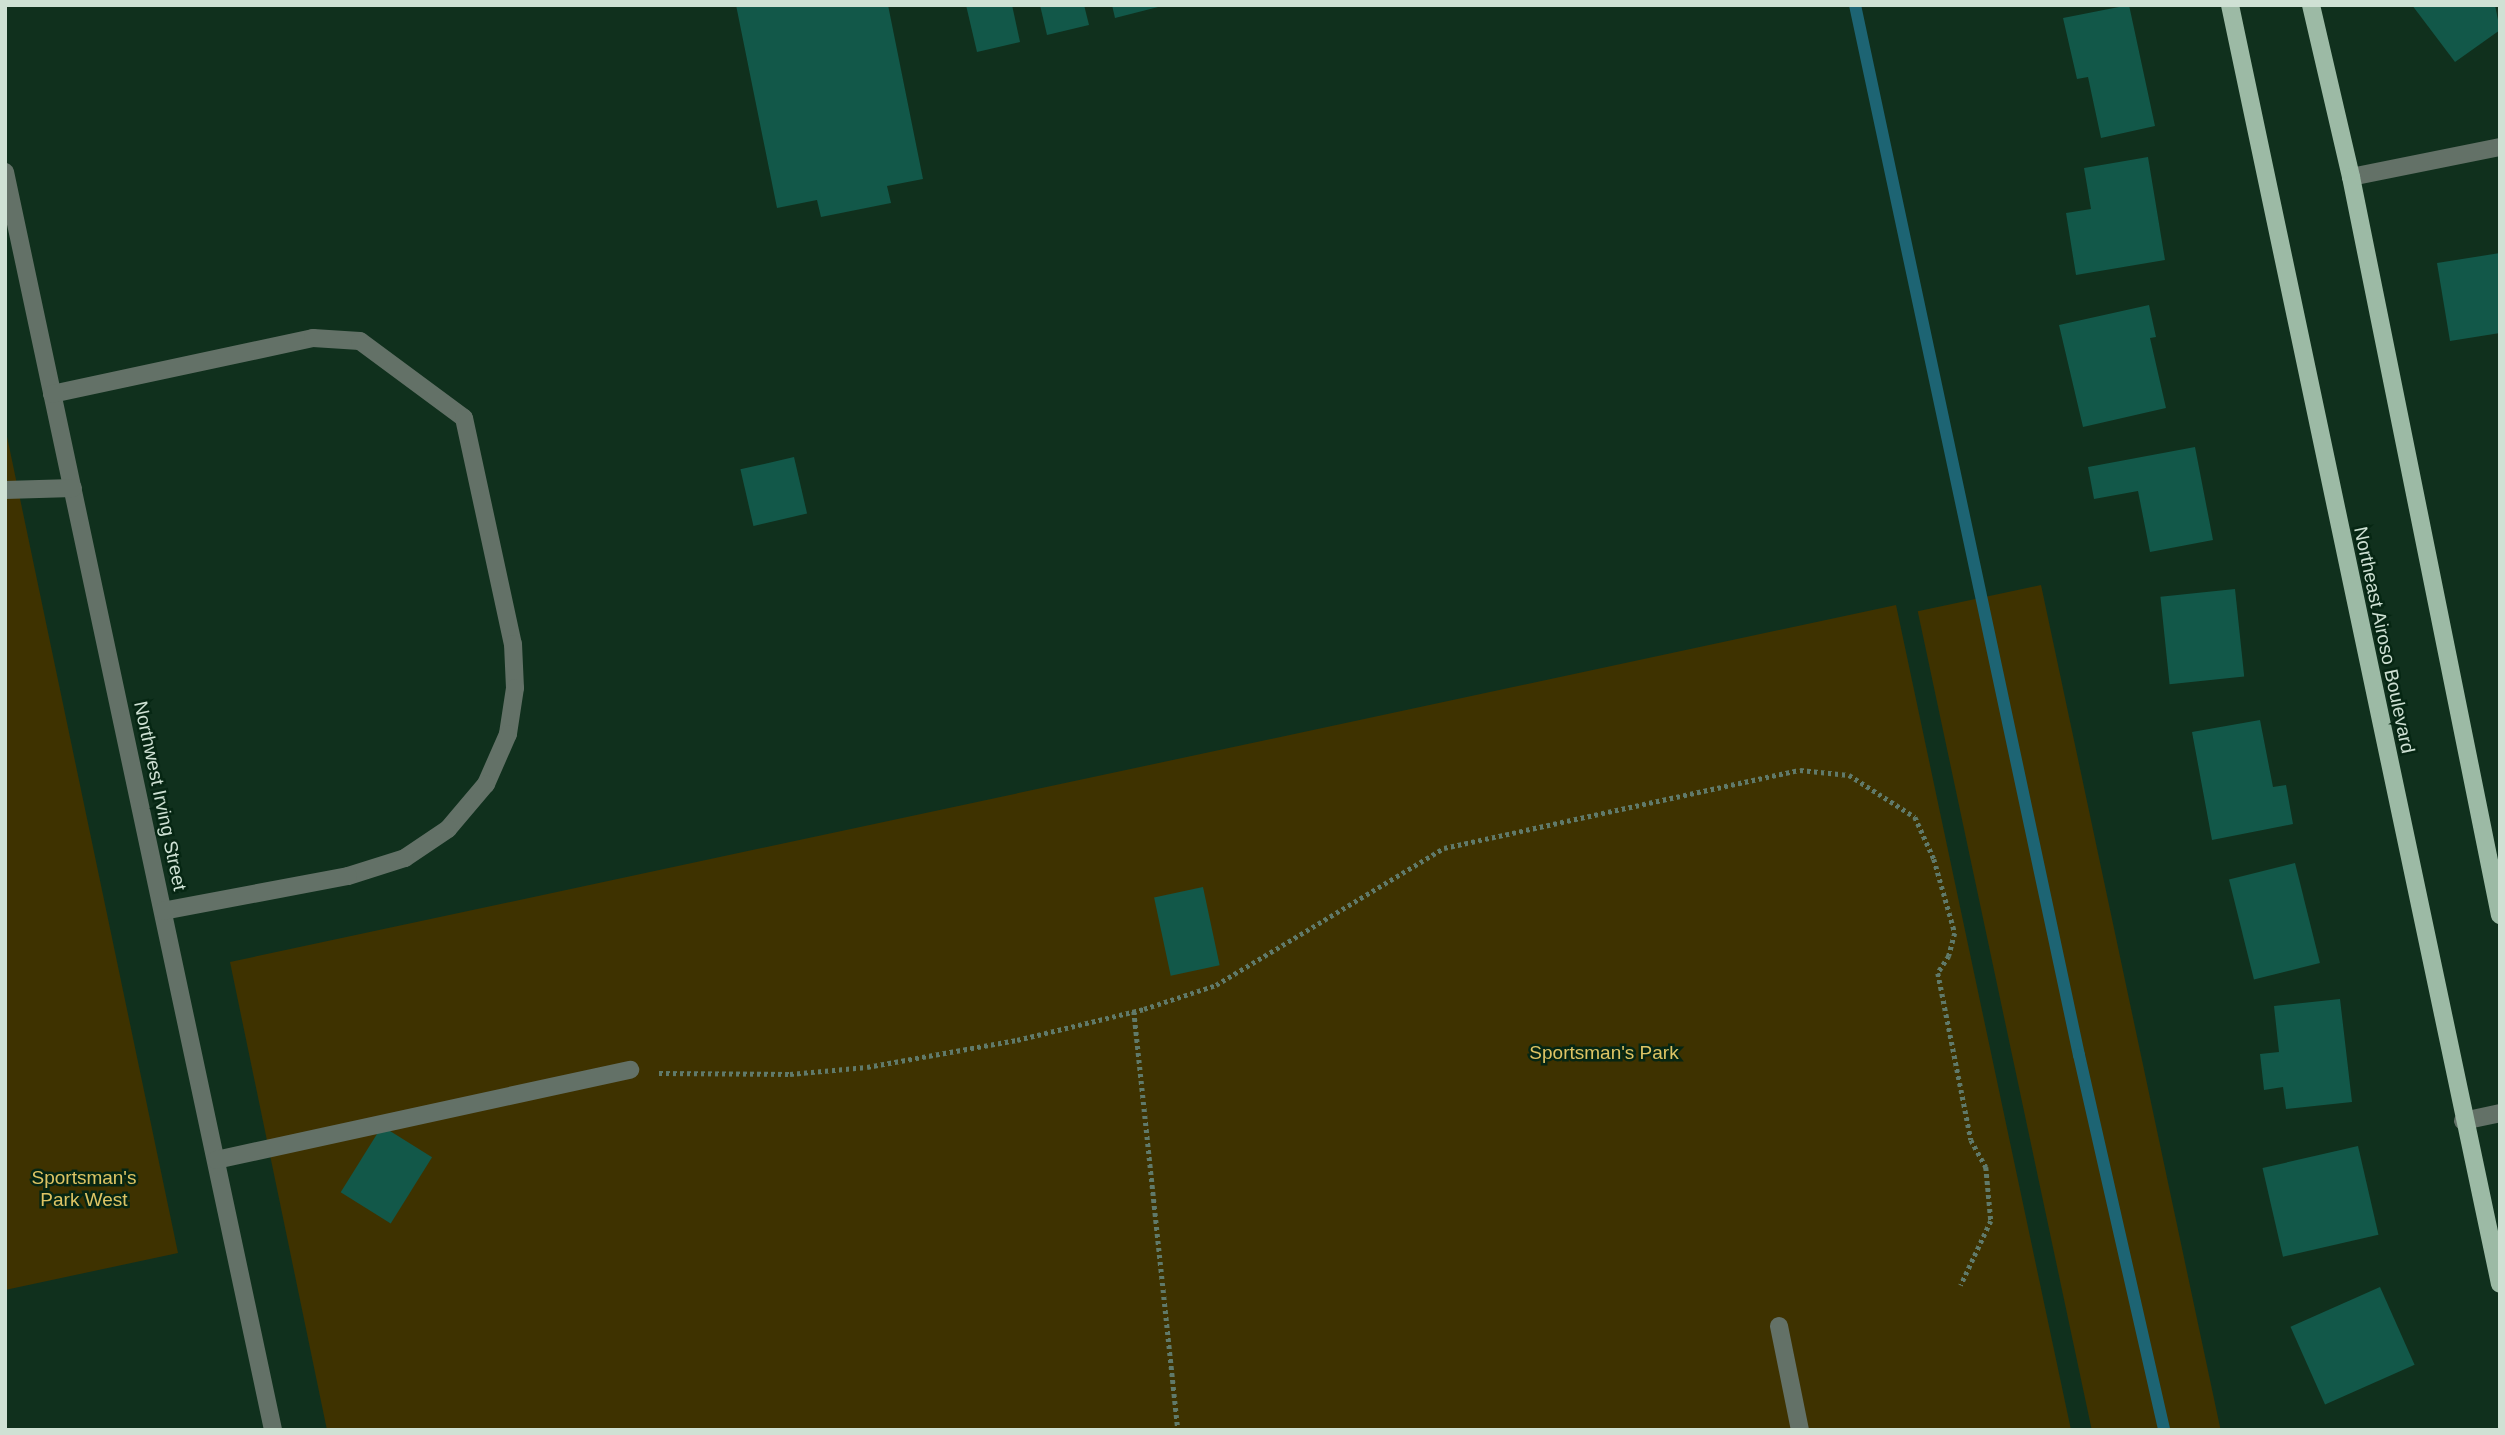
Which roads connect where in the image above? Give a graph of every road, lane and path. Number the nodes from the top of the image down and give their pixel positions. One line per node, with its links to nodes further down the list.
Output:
1 (2230, 5): 14 (main road, Northeast Airoso Boulevard)
2 (2311, 5): 5 (main road)
3 (2500, 147): 5 (street)
4 (5, 172): 6 (street, Northwest Irving Street)
5 (2350, 177): 10 (main road)
6 (52, 394): 7 (street, Northwest Irving Street); 9 (street)
7 (72, 488): 8 (street); 9 (street, Northwest Irving Street)
8 (5, 490)
9 (163, 911): 15 (street, Northwest Irving Street)
10 (2500, 915)
11 (1134, 1011): 12 (path); 17 (path); 20 (path)
12 (630, 1070): 15 (street)
13 (2500, 1113): 14 (street)
14 (2463, 1121): 16 (main road, Northeast Airoso Boulevard)
15 (216, 1160): 19 (street, Northwest Irving Street)
16 (2500, 1284)
17 (1961, 1285)
18 (1779, 1326): 21 (street)
19 (273, 1430)
20 (1178, 1430)
21 (1800, 1430)

